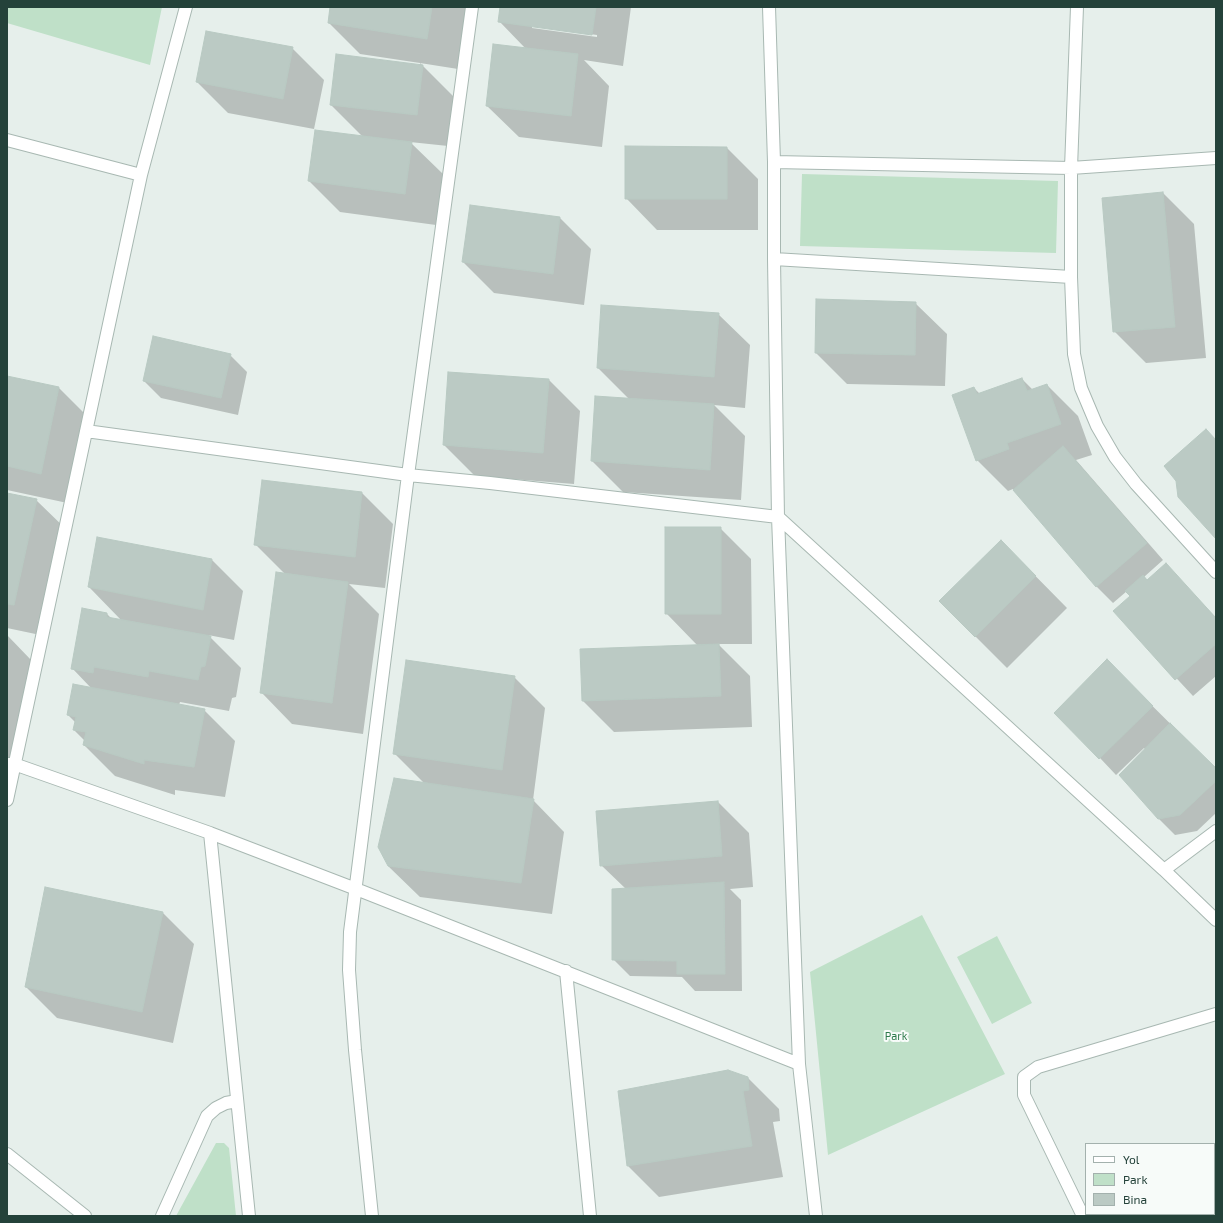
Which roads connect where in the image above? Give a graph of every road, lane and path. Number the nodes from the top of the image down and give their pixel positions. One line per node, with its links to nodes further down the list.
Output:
1 (186, 7): 9 (street)
2 (472, 7): 13 (street)
3 (769, 7): 7 (street)
4 (1077, 7): 8 (street)
5 (7, 140): 9 (street)
6 (1216, 158): 8 (street)
7 (774, 162): 8 (street); 10 (street)
8 (1071, 168): 11 (street)
9 (142, 175): 12 (street)
10 (774, 259): 11 (street); 14 (street)
11 (1071, 277): 15 (street)
12 (86, 431): 13 (street); 16 (street)
13 (408, 475): 14 (street); 21 (street)
14 (778, 517): 20 (street); 25 (street)
15 (1216, 572)
16 (11, 764): 17 (street); 19 (street)
17 (7, 800)
18 (1216, 831): 20 (street)
19 (210, 833): 21 (street); 26 (street)
20 (1164, 870): 22 (street)
21 (356, 889): 23 (street); 31 (street)
22 (1216, 920)
23 (566, 972): 25 (street); 32 (street)
24 (1216, 1014): 34 (street)
25 (799, 1064): 33 (street)
26 (237, 1101): 29 (street); 30 (street)
27 (7, 1154): 28 (street)
28 (85, 1216)
29 (162, 1216)
30 (249, 1216)
31 (372, 1216)
32 (590, 1216)
33 (816, 1216)
34 (1083, 1216)

